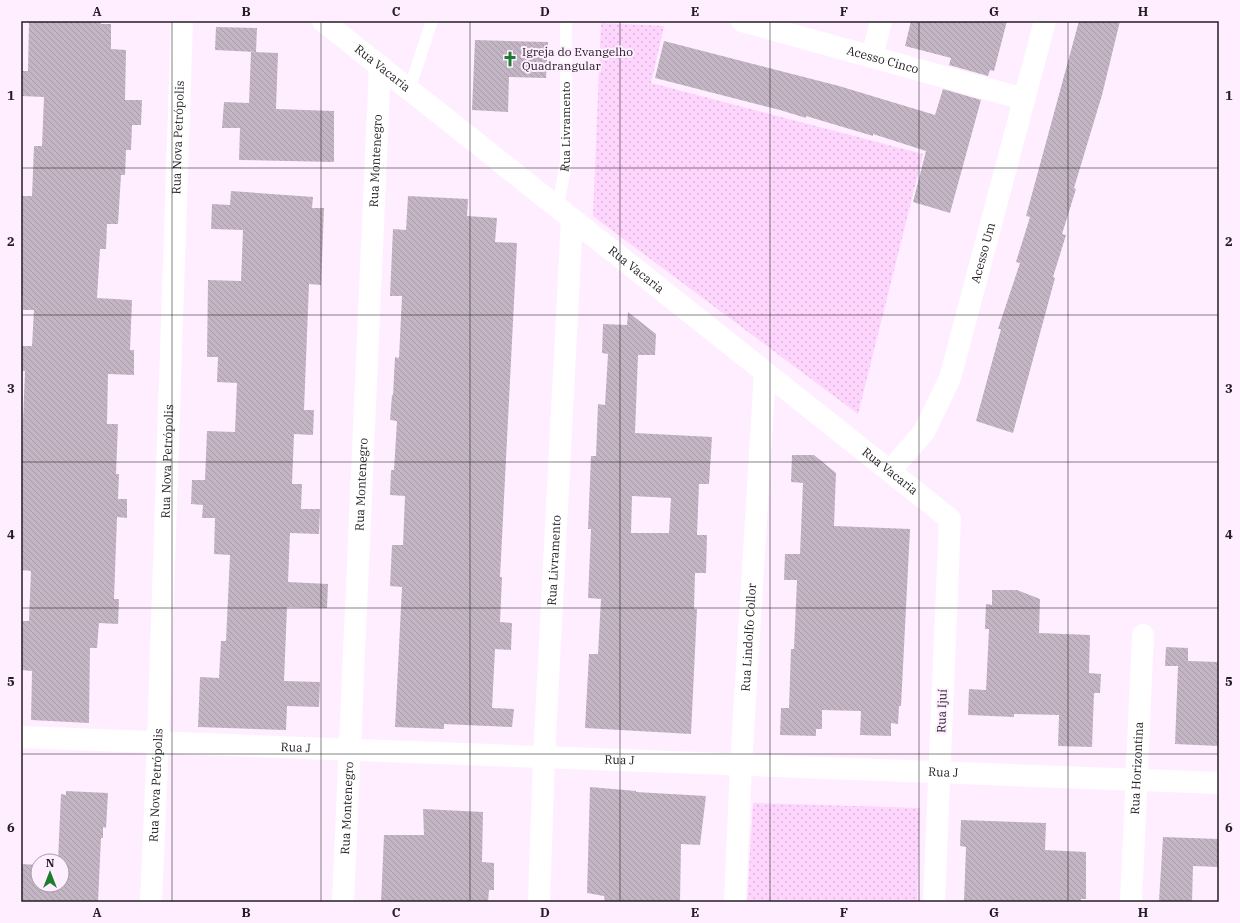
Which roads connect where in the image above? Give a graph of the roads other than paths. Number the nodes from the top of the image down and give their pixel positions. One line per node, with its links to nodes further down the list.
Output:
1 (182, 21): 18 (street, Rua Nova Petrópolis)
2 (323, 21): 9 (street, Rua Vacaria)
3 (432, 21): 10 (lane)
4 (566, 21): 12 (lane, Rua Livramento)
5 (742, 21): 8 (street, Acesso Cinco)
6 (881, 21): 8 (street)
7 (1045, 21): 11 (street, Acesso Um)
8 (872, 57): 11 (street, Acesso Cinco)
9 (380, 66): 10 (street, Rua Vacaria); 19 (street, Rua Montenegro)
10 (409, 90): 12 (street, Rua Vacaria)
11 (1024, 99): 14 (street, Acesso Um)
12 (565, 213): 13 (street, Rua Vacaria); 20 (street, Rua Livramento)
13 (765, 372): 14 (street, Rua Vacaria); 21 (street, Rua Lindolfo Collor)
14 (890, 471): 15 (street, Rua Vacaria)
15 (950, 519): 22 (street, Rua Ijuí)
16 (1143, 635): 23 (street, Rua Horizontina)
17 (21, 737): 18 (street, Rua J)
18 (158, 742): 19 (street, Rua J); 25 (street, Rua Nova Petrópolis)
19 (349, 750): 20 (street, Rua J); 26 (street, Rua Montenegro)
20 (544, 757): 21 (street, Rua J); 27 (street, Rua Livramento)
21 (741, 765): 22 (street, Rua J); 28 (street, Rua Lindolfo Collor)
22 (940, 772): 23 (street, Rua J); 29 (street, Rua Ijuí)
23 (1136, 780): 24 (street, Rua J); 30 (street, Rua Horizontina)
24 (1219, 784)
25 (151, 902)
26 (343, 902)
27 (538, 902)
28 (736, 902)
29 (934, 902)
30 (1131, 902)

